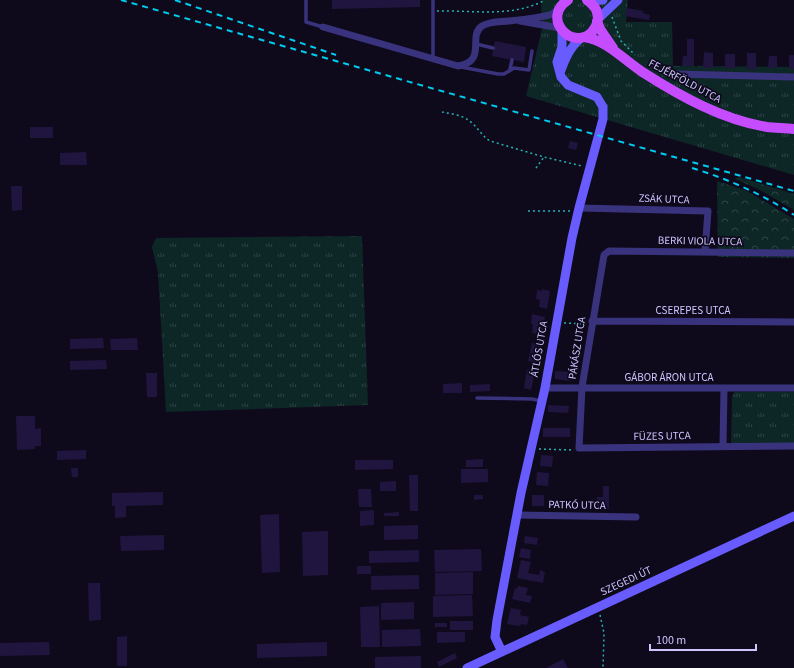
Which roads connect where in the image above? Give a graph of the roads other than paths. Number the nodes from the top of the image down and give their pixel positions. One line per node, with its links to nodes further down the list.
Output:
1 (306, 0): 9 (lane)
2 (433, 0): 16 (lane)
3 (588, 0): 4 (street); 8 (main road)
4 (603, 0)
5 (618, 0): 8 (street)
6 (564, 3): 7 (street); 10 (main road)
7 (514, 20): 10 (street); 12 (street)
8 (597, 20): 11 (main road); 15 (main road)
9 (323, 28): 16 (street)
10 (561, 30): 11 (main road); 20 (street)
11 (582, 37): 15 (main road); 20 (street)
12 (476, 44): 13 (lane); 18 (street)
13 (493, 48)
14 (532, 51): 19 (lane)
15 (617, 53): 23 (main road, FEJÉRFÖLD UTCA)
16 (433, 60): 18 (street)
17 (512, 60): 19 (lane)
18 (458, 66): 19 (lane)
19 (510, 69)
20 (560, 73): 24 (street, ÁTLÓS UTCA)
21 (677, 74): 22 (street)
22 (794, 77)
23 (794, 129)
24 (579, 209): 25 (street, ZSÁK UTCA); 31 (street, ÁTLÓS UTCA)
25 (705, 251): 26 (street, BERKI VIOLA UTCA); 27 (street, BERKI VIOLA UTCA)
26 (606, 252): 29 (street, PÁKÁSZ UTCA)
27 (794, 253)
28 (794, 322): 29 (street, CSEREPES UTCA)
29 (592, 323): 30 (street, PÁKÁSZ UTCA)
30 (582, 387): 31 (street, GÁBOR ÁRON UTCA); 32 (street, GÁBOR ÁRON UTCA); 38 (street, PÁKÁSZ UTCA)
31 (544, 388): 35 (street, ÁTLÓS UTCA)
32 (724, 388): 33 (street, GÁBOR ÁRON UTCA); 36 (street)
33 (794, 388)
34 (477, 398): 35 (lane)
35 (541, 401): 39 (street, ÁTLÓS UTCA)
36 (723, 446): 37 (street, FÜZES UTCA); 38 (street, FÜZES UTCA)
37 (794, 446)
38 (579, 448)
39 (517, 515): 41 (street, PATKÓ UTCA); 42 (street, ÁTLÓS UTCA)
40 (794, 516): 42 (street, SZEGEDI ÚT)
41 (636, 517)
42 (502, 652): 43 (street, SZEGEDI ÚT)
43 (467, 668)

